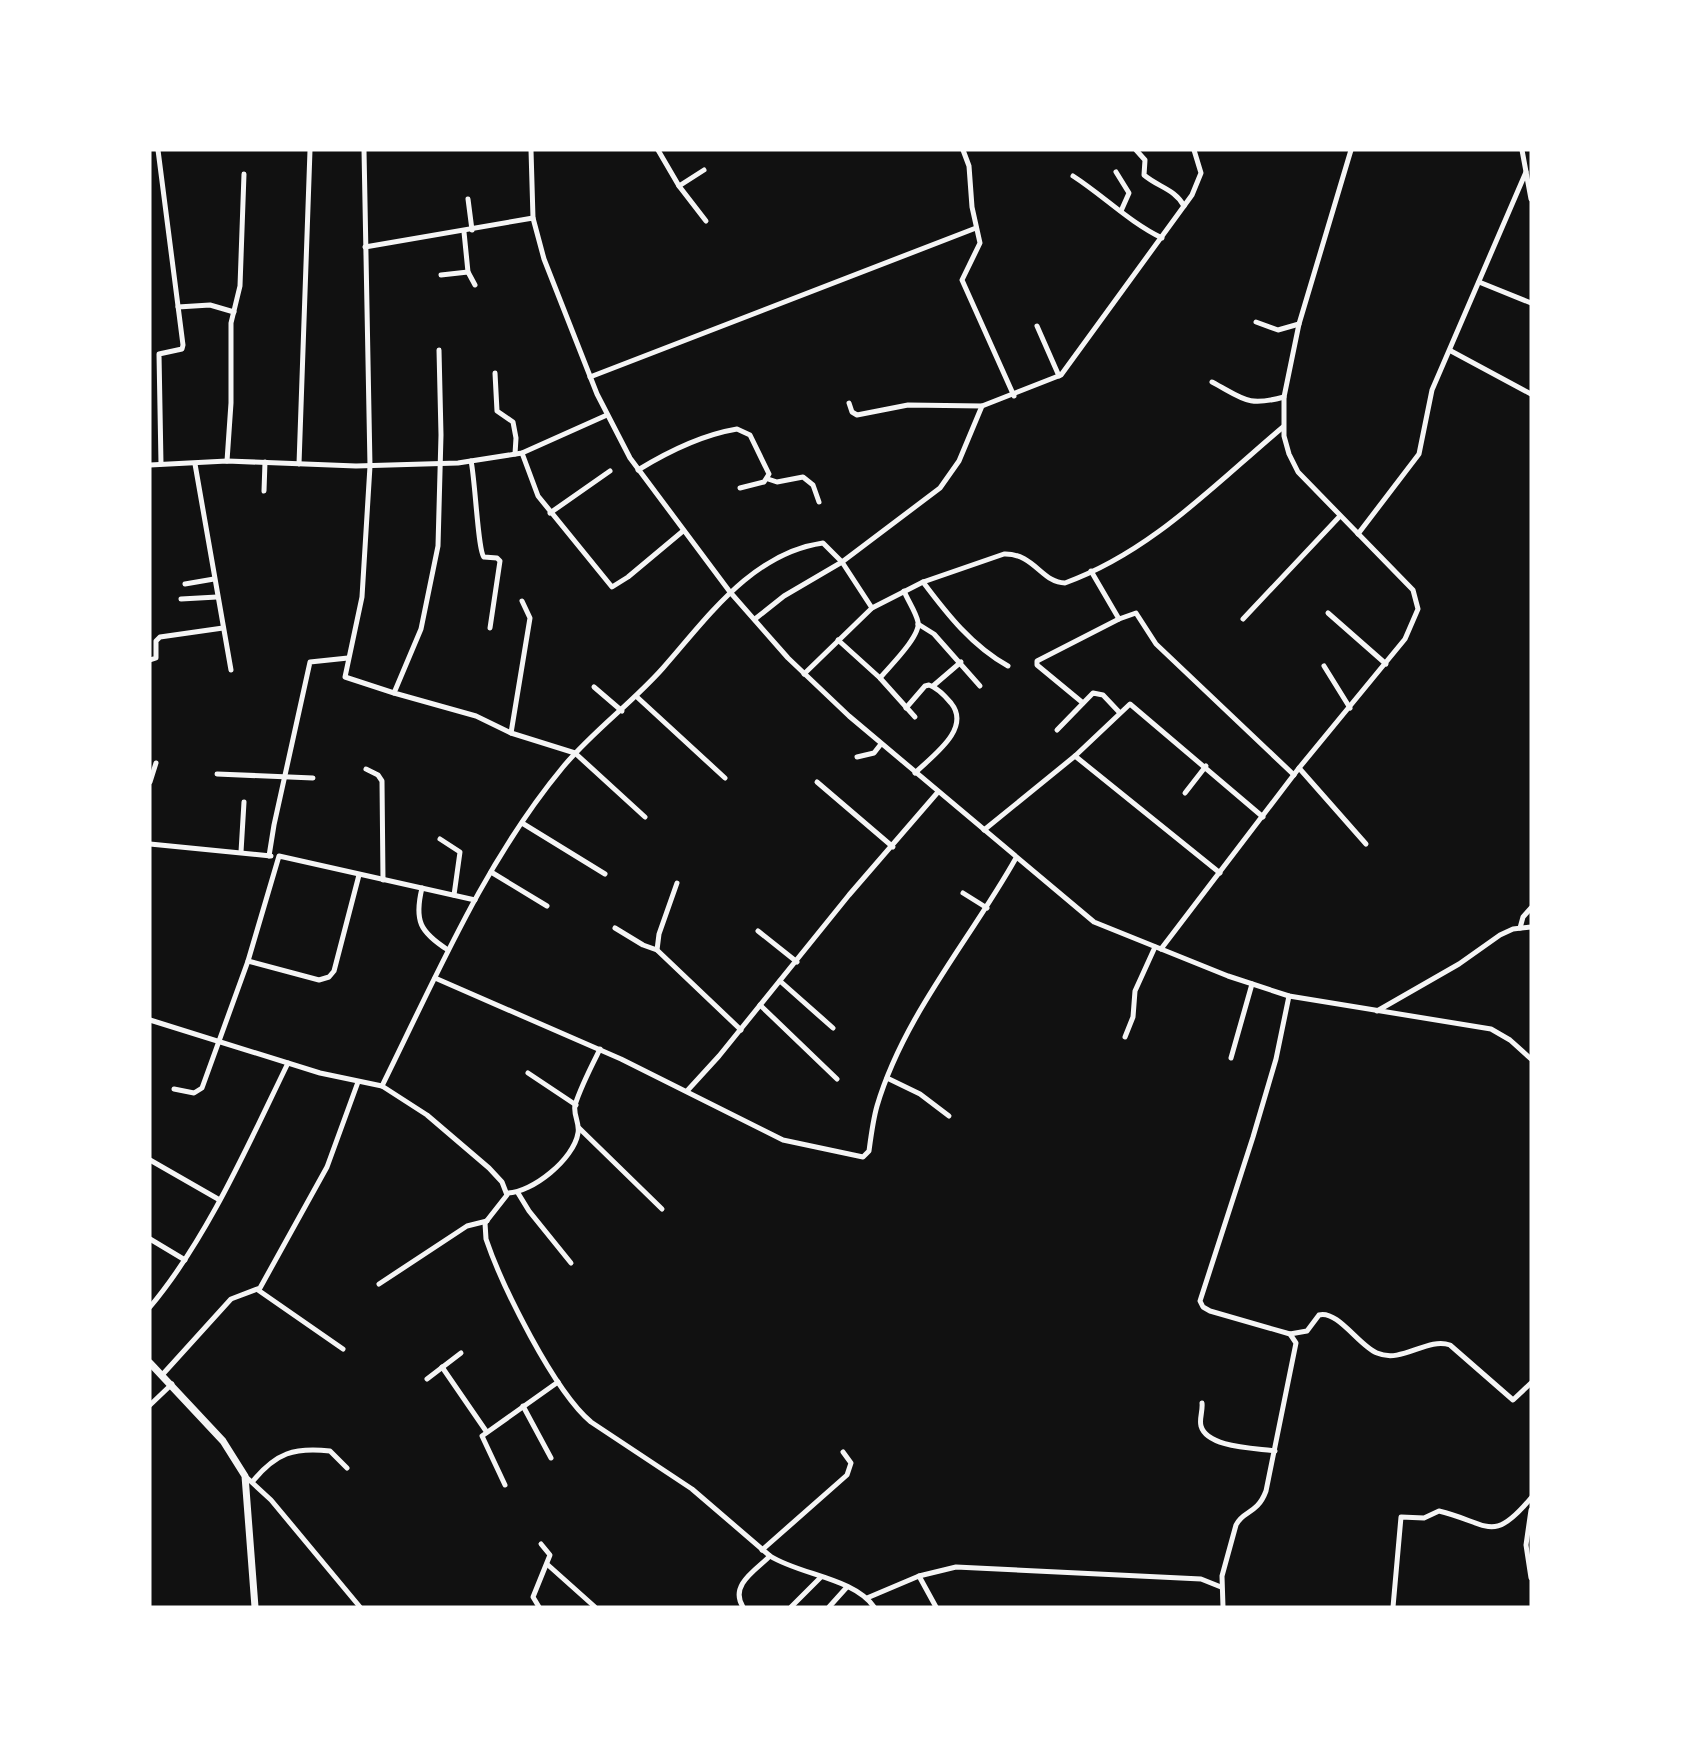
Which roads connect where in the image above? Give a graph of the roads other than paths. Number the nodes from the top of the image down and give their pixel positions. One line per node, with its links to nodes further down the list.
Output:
1 (158, 150): 33 (street)
2 (310, 150): 58 (street)
3 (364, 150): 27 (street)
4 (531, 150): 21 (street)
5 (658, 150): 16 (street)
6 (963, 150): 23 (street)
7 (1136, 150): 19 (street)
8 (1194, 150): 19 (street)
9 (1351, 150): 36 (street)
10 (1522, 150): 13 (street)
11 (704, 170): 16 (street)
12 (1116, 172): 20 (street)
13 (1526, 172): 18 (street); 30 (street)
14 (244, 174): 34 (street)
15 (1073, 176): 20 (street)
16 (679, 186): 22 (street)
17 (468, 199): 24 (street)
18 (1531, 199)
19 (1184, 206): 26 (street)
20 (1121, 211): 26 (street)
21 (533, 218): 24 (street); 41 (street)
22 (706, 221)
23 (976, 228): 41 (street); 45 (street)
24 (472, 230): 25 (street)
25 (464, 232): 27 (street); 28 (street)
26 (1162, 238): 42 (street)
27 (365, 247): 61 (street)
28 (468, 272): 29 (street); 31 (street)
29 (441, 275)
30 (1479, 282): 32 (street); 39 (street)
31 (475, 285)
32 (1531, 303)
33 (177, 307): 34 (street); 56 (street)
34 (234, 312): 53 (street)
35 (1256, 322): 36 (street)
36 (1299, 324): 46 (street)
37 (1037, 326): 42 (street)
38 (439, 350): 60 (street)
39 (1451, 351): 44 (street); 71 (street)
40 (495, 373): 52 (street)
41 (590, 376): 49 (street)
42 (1059, 376): 45 (street)
43 (1212, 382): 46 (street)
44 (1531, 393)
45 (1014, 396): 48 (street)
46 (1284, 398): 50 (street)
47 (849, 403): 48 (street)
48 (982, 406): 72 (street)
49 (607, 414): 51 (street); 62 (street)
50 (1283, 427): 69 (street); 73 (street)
51 (522, 453): 52 (street); 68 (street)
52 (515, 454): 54 (street)
53 (227, 461): 55 (street); 57 (street)
54 (471, 461): 60 (street); 89 (street)
55 (265, 462): 58 (street); 66 (street)
56 (161, 464): 57 (street); 59 (street)
57 (195, 464): 74 (street)
58 (299, 464): 61 (street)
59 (150, 465)
60 (440, 465): 61 (street); 103 (street)
61 (369, 466): 91 (street)
62 (638, 470): 64 (street); 70 (street)
63 (610, 471): 68 (street)
64 (768, 479): 65 (street); 67 (street)
65 (740, 488)
66 (264, 491)
67 (819, 502)
68 (550, 513): 70 (street)
69 (1340, 516): 71 (street); 86 (street)
70 (683, 531): 78 (street)
71 (1358, 534): 94 (street)
72 (842, 562): 78 (street); 82 (street); 84 (street)
73 (1091, 571): 75 (street); 85 (street)
74 (214, 579): 76 (street); 79 (street)
75 (923, 582): 77 (street); 95 (street)
76 (185, 584)
77 (904, 591): 82 (street); 87 (street)
78 (730, 592): 84 (street); 104 (street)
79 (217, 597): 80 (street); 88 (street)
80 (181, 599)
81 (522, 601): 112 (street)
82 (872, 608): 90 (street)
83 (1328, 613): 94 (street)
84 (755, 619): 98 (street)
85 (1119, 619): 105 (street); 123 (street)
86 (1243, 619)
87 (918, 624): 93 (street); 99 (street)
88 (223, 628): 92 (street); 97 (street)
89 (490, 628)
90 (838, 640): 98 (street); 99 (street)
91 (348, 658): 103 (street); 125 (street)
92 (150, 660)
93 (961, 662): 100 (street); 101 (street)
94 (1386, 664): 107 (street)
95 (1008, 666)
96 (1324, 666): 107 (street)
97 (231, 670)
98 (804, 674): 113 (street)
99 (880, 678): 106 (street)
100 (933, 686): 106 (street); 121 (street)
101 (980, 686)
102 (594, 687): 108 (street)
103 (394, 693): 112 (street)
104 (637, 697): 108 (street); 124 (street)
105 (1083, 703): 109 (street); 111 (street)
106 (906, 708): 110 (street)
107 (1350, 708): 119 (street)
108 (622, 711): 114 (street)
109 (1120, 713): 115 (street); 118 (street)
110 (915, 717)
111 (1057, 730)
112 (511, 733): 114 (street)
113 (881, 744): 116 (street); 121 (street)
114 (575, 753): 132 (street); 134 (street)
115 (1074, 756): 135 (street); 145 (street)
116 (858, 757)
117 (156, 763): 127 (street)
118 (1206, 766): 130 (street); 133 (street)
119 (1299, 768): 123 (street); 138 (street)
120 (366, 769): 148 (street)
121 (915, 773): 129 (street)
122 (217, 774): 125 (street)
123 (1294, 775): 133 (street)
124 (726, 777)
125 (286, 778): 126 (street); 141 (street)
126 (314, 778)
127 (150, 782)
128 (817, 782): 139 (street)
129 (938, 792): 135 (street); 139 (street)
130 (1185, 793)
131 (244, 802): 140 (street)
132 (645, 817)
133 (1263, 817): 145 (street)
134 (522, 823): 144 (street); 146 (street)
135 (984, 830): 143 (street)
136 (440, 839): 152 (street)
137 (150, 844): 140 (street)
138 (1366, 844)
139 (893, 847): 165 (street)
140 (241, 852): 141 (street)
141 (269, 856): 142 (street)
142 (279, 856): 147 (street); 164 (street)
143 (1016, 858): 155 (street); 161 (street)
144 (491, 872): 153 (street); 154 (street)
145 (1220, 873): 161 (street)
146 (605, 874)
147 (359, 875): 148 (street); 164 (street)
148 (383, 880): 150 (street)
149 (677, 883): 163 (street)
150 (422, 888): 152 (street); 162 (street)
151 (963, 892): 155 (street)
152 (454, 895): 153 (street)
153 (475, 900): 162 (street)
154 (547, 906)
155 (987, 908): 182 (street)
156 (1531, 908): 159 (street)
157 (1531, 927): 159 (street)
158 (615, 928): 163 (street)
159 (1520, 928): 171 (street)
160 (758, 931): 165 (street)
161 (1158, 948): 168 (street); 175 (street)
162 (448, 950): 166 (street)
163 (657, 950): 174 (street)
164 (248, 961): 176 (street)
165 (797, 962): 167 (street)
166 (435, 978): 177 (street); 185 (street)
167 (780, 981): 170 (street); 173 (street)
168 (1252, 984): 169 (street); 178 (street)
169 (1289, 996): 171 (street); 203 (street)
170 (760, 1005): 174 (street); 183 (street)
171 (1377, 1011): 179 (street)
172 (150, 1020): 176 (street)
173 (833, 1029)
174 (741, 1030): 187 (street)
175 (1125, 1037)
176 (218, 1041): 180 (street); 186 (street)
177 (600, 1049): 187 (street); 188 (street)
178 (1231, 1058)
179 (1531, 1059)
180 (288, 1063): 184 (street); 194 (street)
181 (528, 1073): 188 (street)
182 (887, 1078): 187 (street); 189 (street)
183 (837, 1079)
184 (358, 1082): 185 (street); 201 (street)
185 (382, 1086): 192 (street)
186 (174, 1089)
187 (687, 1091)
188 (576, 1105): 190 (street)
189 (949, 1116)
190 (579, 1128): 193 (street); 195 (street)
191 (150, 1160): 194 (street)
192 (507, 1193): 193 (street); 196 (street)
193 (519, 1193): 199 (street)
194 (218, 1199): 198 (street)
195 (662, 1209)
196 (487, 1221): 200 (street); 210 (street)
197 (150, 1239): 198 (street)
198 (185, 1260): 202 (street)
199 (571, 1263)
200 (379, 1284)
201 (258, 1290): 204 (street); 208 (street)
202 (150, 1307)
203 (1290, 1334): 211 (street); 217 (street)
204 (343, 1349)
205 (461, 1353): 207 (street)
206 (150, 1363): 208 (street)
207 (442, 1367): 209 (street); 216 (street)
208 (163, 1374): 212 (street)
209 (427, 1379)
210 (558, 1382): 215 (street); 227 (street)
211 (1531, 1383)
212 (172, 1384): 214 (street); 221 (street)
213 (1202, 1403): 217 (street)
214 (150, 1405)
215 (523, 1407): 216 (street); 219 (street)
216 (486, 1431): 223 (street)
217 (1275, 1451): 234 (street)
218 (843, 1452): 227 (street)
219 (551, 1458)
220 (347, 1468): 222 (street)
221 (245, 1476): 222 (street); 236 (street)
222 (253, 1481): 237 (street)
223 (505, 1485)
224 (1531, 1498): 246 (street)
225 (1531, 1510): 232 (street)
226 (541, 1544): 229 (street)
227 (762, 1550): 228 (street)
228 (771, 1556): 231 (street); 240 (street)
229 (548, 1565): 238 (street); 239 (street)
230 (919, 1576): 234 (street); 235 (street); 244 (street)
231 (821, 1577): 233 (street); 241 (street)
232 (1531, 1578)
233 (847, 1587): 235 (street); 242 (street)
234 (1221, 1587): 245 (street)
235 (867, 1598): 243 (street)
236 (255, 1607)
237 (360, 1607)
238 (539, 1607)
239 (595, 1607)
240 (743, 1607)
241 (791, 1607)
242 (830, 1607)
243 (874, 1607)
244 (936, 1607)
245 (1223, 1607)
246 (1393, 1607)

